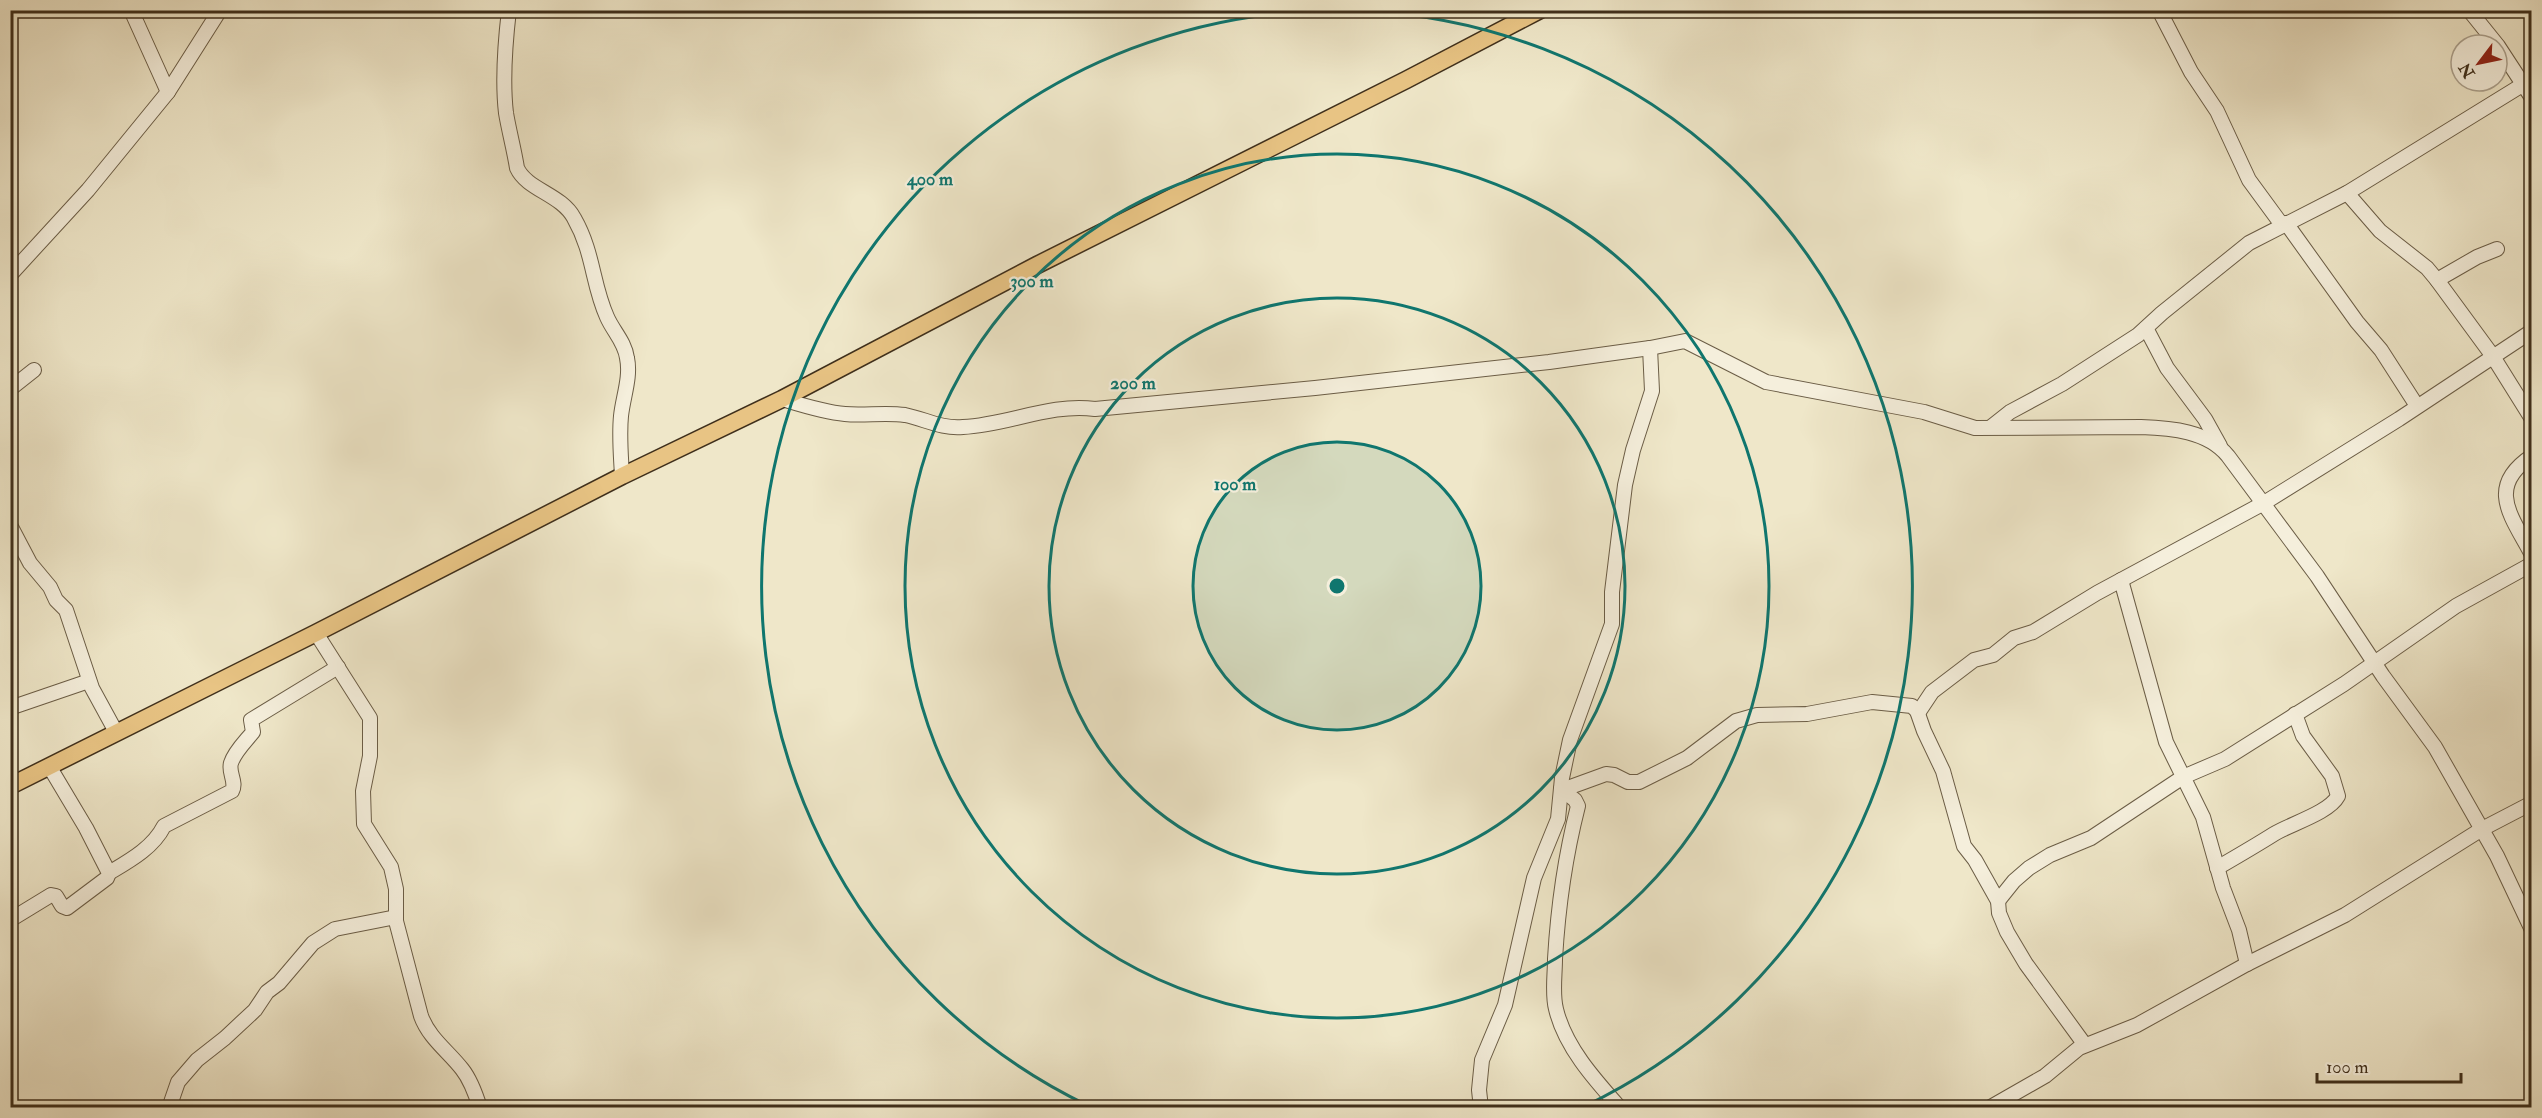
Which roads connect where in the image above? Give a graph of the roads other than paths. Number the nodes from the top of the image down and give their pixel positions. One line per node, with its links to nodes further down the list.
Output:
1 (131, 10): 8 (street)
2 (220, 10): 8 (street)
3 (509, 10): 27 (street)
4 (1540, 10): 21 (main road)
5 (2159, 10): 11 (street)
6 (2469, 10): 7 (street)
7 (2527, 82): 9 (street); 10 (street)
8 (168, 92): 13 (street)
9 (2532, 98)
10 (2346, 193): 11 (street); 14 (street)
11 (2284, 224): 15 (street); 22 (street)
12 (2497, 249): 14 (street)
13 (10, 276)
14 (2438, 280): 18 (street)
15 (2146, 328): 24 (street); 25 (street)
16 (2532, 331): 18 (street)
17 (1650, 348): 21 (street); 24 (street); 44 (street)
18 (2492, 355): 22 (street); 23 (street)
19 (34, 370): 20 (street)
20 (10, 389)
21 (782, 399): 27 (main road)
22 (2416, 406): 28 (street)
23 (2532, 419)
24 (1991, 427): 25 (street)
25 (2220, 446): 28 (street)
26 (2532, 456): 30 (street)
27 (622, 476): 33 (main road)
28 (2264, 502): 32 (street); 34 (street)
29 (10, 525): 36 (street)
30 (2532, 555)
31 (2532, 564): 34 (street)
32 (2121, 580): 38 (street); 42 (street)
33 (316, 633): 35 (street); 40 (main road)
34 (2374, 663): 39 (street); 46 (street)
35 (338, 667): 48 (street); 50 (street)
36 (89, 681): 37 (street); 40 (street)
37 (10, 708)
38 (1918, 713): 44 (street); 49 (street)
39 (2295, 714): 42 (street); 47 (street)
40 (116, 732): 41 (main road)
41 (49, 766): 43 (main road); 48 (street)
42 (2183, 777): 47 (street); 49 (street)
43 (10, 786)
44 (1561, 790): 57 (street); 58 (street)
45 (2532, 803): 46 (street)
46 (2482, 829): 52 (street); 53 (street)
47 (2217, 868): 53 (street)
48 (109, 873): 51 (street)
49 (1998, 901): 54 (street)
50 (396, 917): 55 (street); 56 (street)
51 (10, 920)
52 (2532, 930)
53 (2247, 964): 54 (street)
54 (2085, 1044): 59 (street)
55 (169, 1107)
56 (480, 1107)
57 (1481, 1107)
58 (1620, 1107)
59 (1989, 1107)

